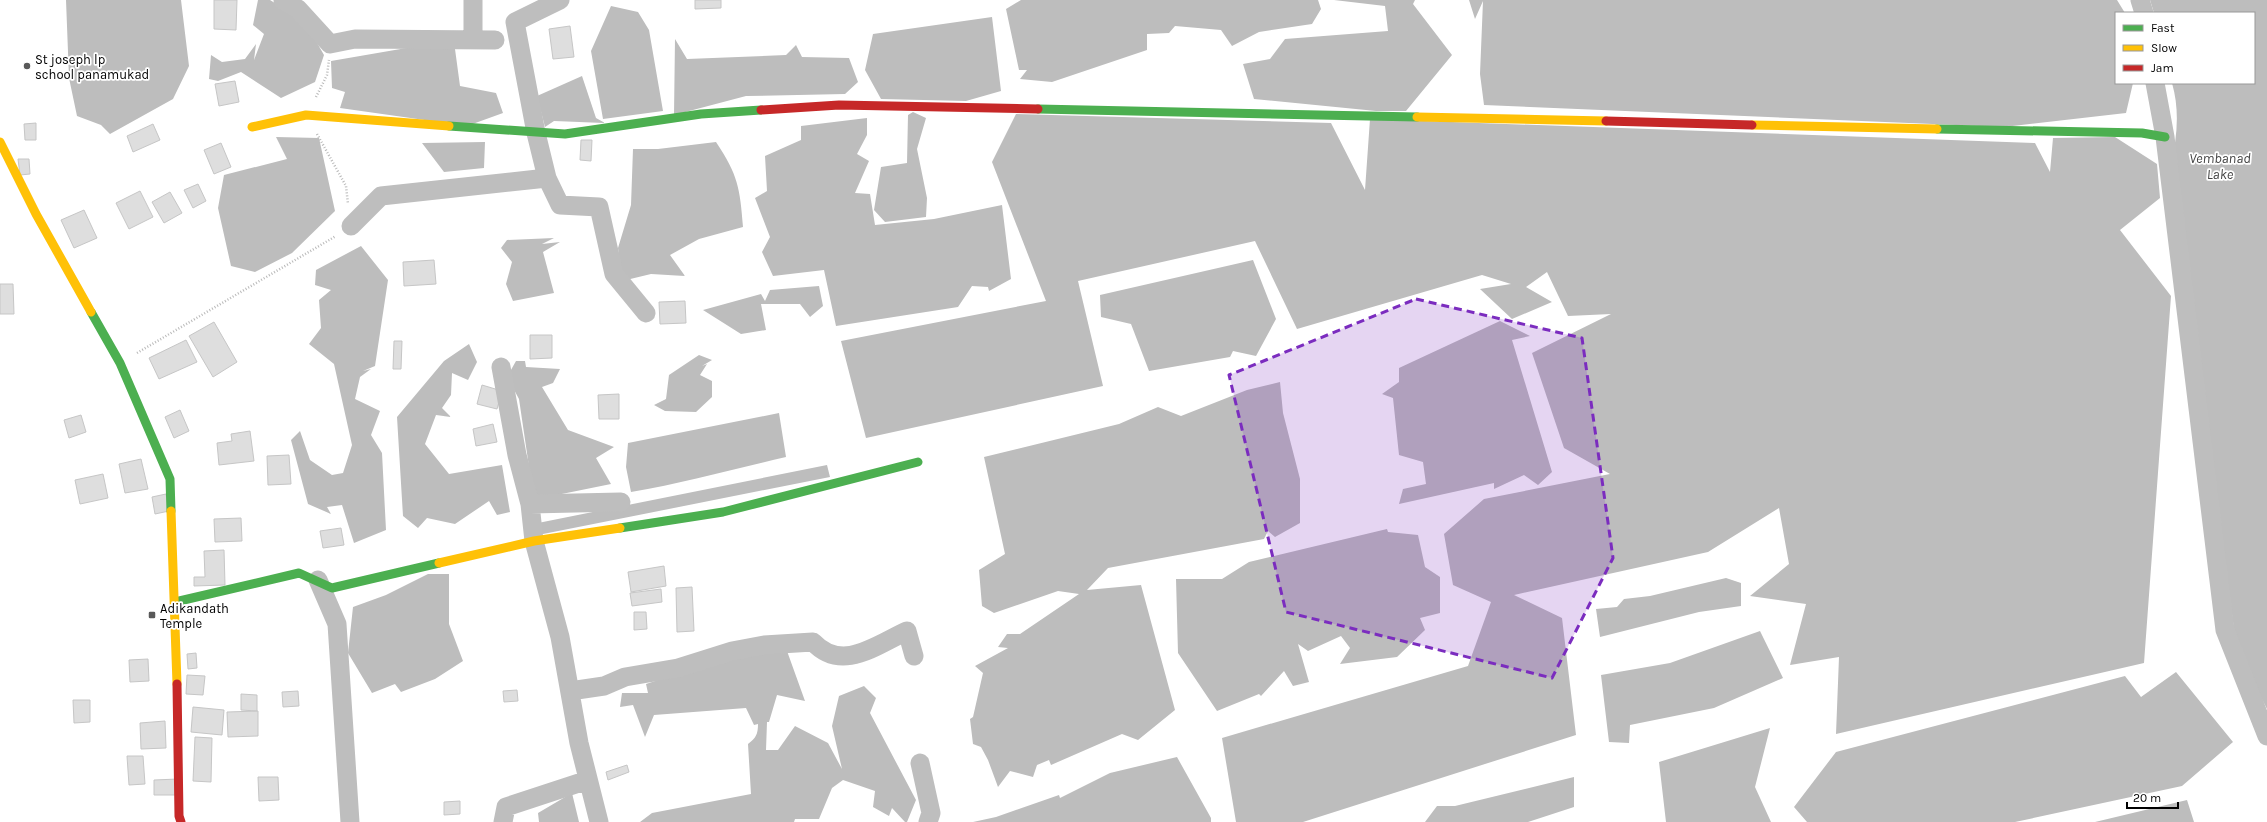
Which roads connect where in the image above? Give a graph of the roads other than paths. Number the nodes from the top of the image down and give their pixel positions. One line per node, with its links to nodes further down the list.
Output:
1 (283, 0): 6 (street)
2 (473, 0): 6 (street)
3 (560, 0): 10 (street)
4 (2140, 0): 5 (street)
5 (2144, 12)
6 (473, 40): 7 (street)
7 (495, 40)
8 (2155, 84): 11 (street)
9 (252, 128): 10 (street)
10 (536, 133): 11 (street); 13 (street)
11 (2165, 137): 25 (street)
12 (1, 147): 22 (street)
13 (547, 178): 14 (street); 15 (street)
14 (352, 226)
15 (646, 313)
16 (501, 367): 19 (street)
17 (918, 462): 20 (street)
18 (621, 502): 19 (street)
19 (530, 504): 20 (street)
20 (534, 541): 21 (street); 24 (street)
21 (318, 580): 22 (street); 29 (street)
22 (175, 602): 28 (street)
23 (914, 656): 24 (street)
24 (570, 691): 27 (street)
25 (2267, 736)
26 (920, 763): 32 (street)
27 (588, 780): 30 (street); 31 (street)
28 (181, 822)
29 (350, 822)
30 (503, 822)
31 (599, 822)
32 (928, 822)

